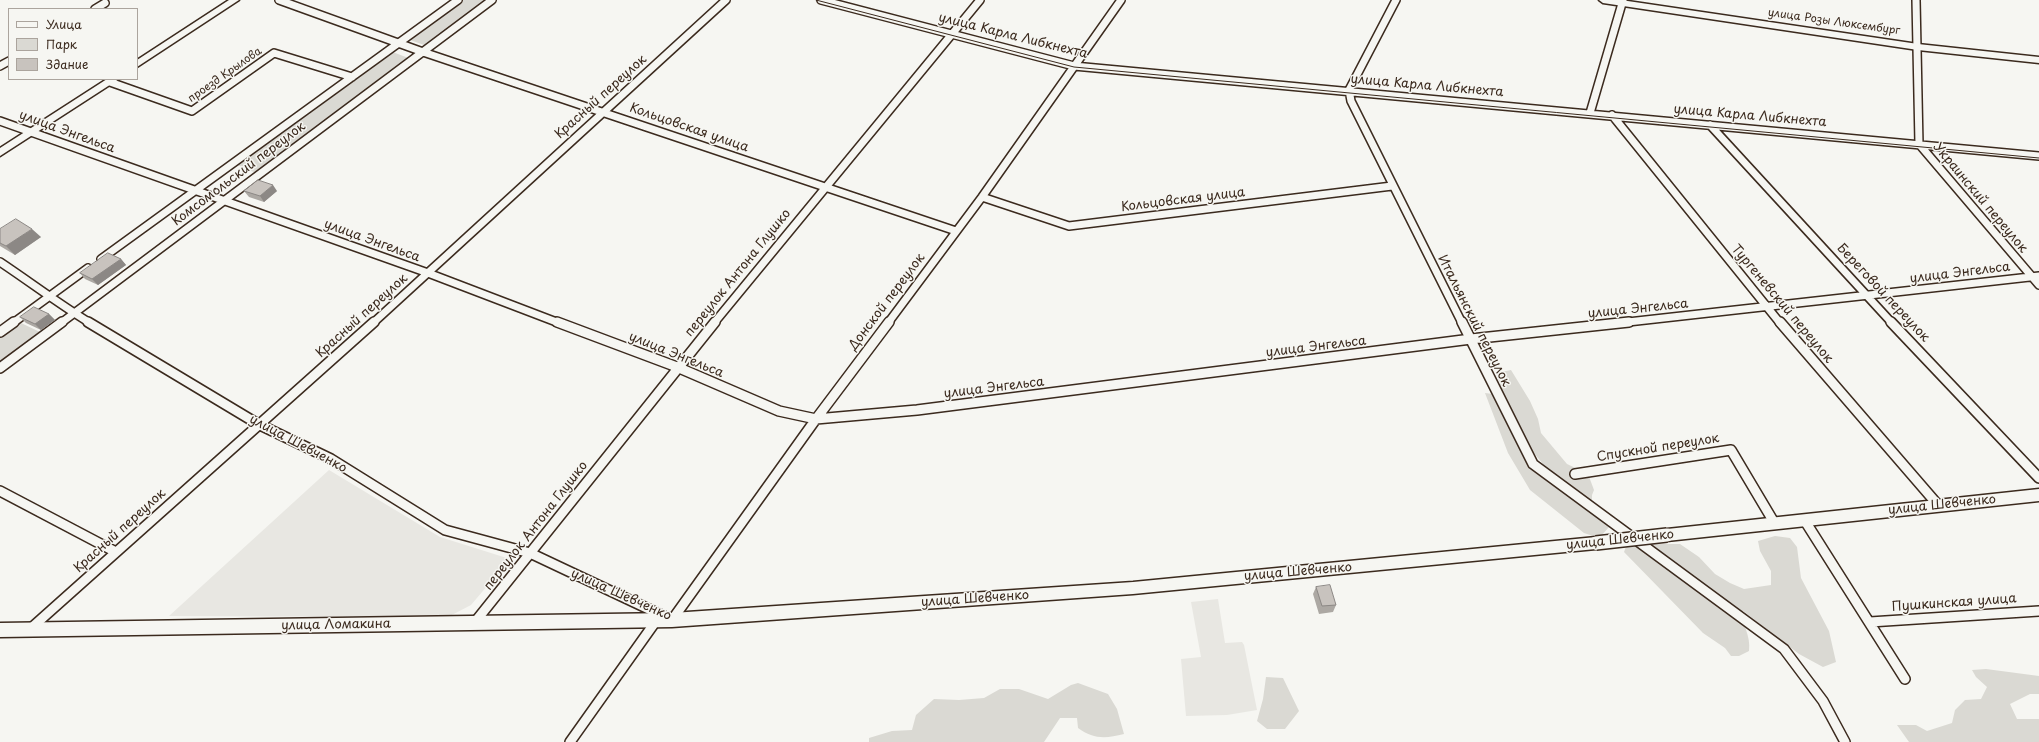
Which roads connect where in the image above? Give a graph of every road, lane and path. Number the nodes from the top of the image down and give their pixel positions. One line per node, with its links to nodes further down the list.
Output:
1 (236, 0): 20 (street)
2 (278, 0): 16 (street, Кольцовская улица)
3 (458, 0): 16 (street, Комсомольский переулок)
4 (492, 0): 18 (street, Комсомольский переулок)
5 (726, 0): 25 (street, Красный переулок)
6 (821, 0): 15 (street, улица Карла Либкнехта)
7 (980, 0): 15 (street, переулок Антона Глушко)
8 (1121, 0): 21 (street, Донской переулок)
9 (1396, 0): 24 (street)
10 (1603, 0): 12 (street, улица Розы Люксембург)
11 (1916, 0): 17 (street, Украинский переулок)
12 (1623, 1): 17 (street, улица Розы Люксембург); 26 (street)
13 (105, 3): 14 (street)
14 (97, 8)
15 (953, 34): 21 (street, улица Карла Либкнехта); 35 (street, переулок Антона Глушко)
16 (399, 42): 18 (street, Кольцовская улица); 22 (street, Комсомольский переулок)
17 (1918, 46): 19 (street, улица Розы Люксембург); 31 (street, Украинский переулок)
18 (423, 52): 25 (street, Кольцовская улица); 38 (street, Комсомольский переулок)
19 (2039, 60)
20 (138, 63)
21 (1074, 66): 24 (street, улица Карла Либкнехта); 37 (street, Донской переулок)
22 (352, 77): 23 (street, проезд Крылова); 36 (street, Комсомольский переулок)
23 (112, 80): 30 (street)
24 (1349, 90): 26 (street, улица Карла Либкнехта); 34 (street, Итальянский переулок)
25 (602, 112): 35 (street, Кольцовская улица); 41 (street, Красный переулок)
26 (1590, 113): 27 (street, улица Карла Либкнехта)
27 (1612, 115): 29 (street, улица Карла Либкнехта); 47 (street, Тургеневский переулок)
28 (0, 121): 30 (street, улица Энгельса)
29 (1710, 125): 31 (street, улица Карла Либкнехта); 46 (street, Береговой переулок)
30 (31, 133): 32 (street); 36 (street, улица Энгельса)
31 (1918, 144): 33 (street, улица Карла Либкнехта); 43 (street, Украинский переулок)
32 (0, 153)
33 (2039, 156)
34 (1392, 186): 37 (street, Кольцовская улица); 50 (street, Итальянский переулок)
35 (825, 187): 39 (street, Кольцовская улица); 51 (street, переулок Антона Глушко)
36 (195, 191): 38 (street, улица Энгельса); 45 (street, Комсомольский переулок)
37 (982, 197): 39 (street, Донской переулок)
38 (223, 201): 41 (street, улица Энгельса); 48 (street, Комсомольский переулок)
39 (956, 231): 53 (street, Донской переулок)
40 (0, 262): 45 (street, улица Шевченко)
41 (428, 274): 51 (street, улица Энгельса); 54 (street, Красный переулок)
42 (2039, 276): 43 (street, улица Энгельса)
43 (2030, 277): 44 (street, Украинский переулок); 46 (street, улица Энгельса)
44 (2039, 286)
45 (51, 296): 48 (street, улица Шевченко); 49 (street, Комсомольский переулок)
46 (1867, 296): 47 (street, улица Энгельса); 56 (street, Береговой переулок)
47 (1767, 307): 50 (street, улица Энгельса); 59 (street, Тургеневский переулок)
48 (74, 313): 52 (street, Комсомольский переулок); 54 (street, улица Шевченко)
49 (0, 332)
50 (1471, 339): 53 (street, улица Энгельса); 73 (street, Итальянский переулок)
51 (677, 367): 53 (street, улица Энгельса); 63 (street, переулок Антона Глушко)
52 (0, 368)
53 (816, 419): 65 (street, Донской переулок)
54 (258, 424): 62 (street, Красный переулок); 63 (street, улица Шевченко)
55 (1575, 474): 61 (street, Спускной переулок)
56 (2039, 478)
57 (0, 490): 62 (street)
58 (2038, 496): 59 (street, улица Шевченко)
59 (1938, 505): 60 (street, улица Шевченко)
60 (1805, 521): 61 (street, улица Шевченко); 68 (street)
61 (1775, 524): 65 (street, улица Шевченко, bridge)
62 (114, 551): 70 (street, Красный переулок)
63 (530, 553): 65 (street, улица Шевченко); 67 (street, переулок Антона Глушко)
64 (2039, 611): 68 (street, Пушкинская улица)
65 (672, 620): 66 (street, улица Ломакина)
66 (656, 621): 67 (street, улица Ломакина); 72 (street)
67 (475, 622): 70 (street, улица Ломакина)
68 (1870, 622): 71 (street)
69 (0, 630): 70 (street, улица Ломакина)
70 (28, 630)
71 (1905, 679)
72 (570, 742)
73 (1845, 742)

